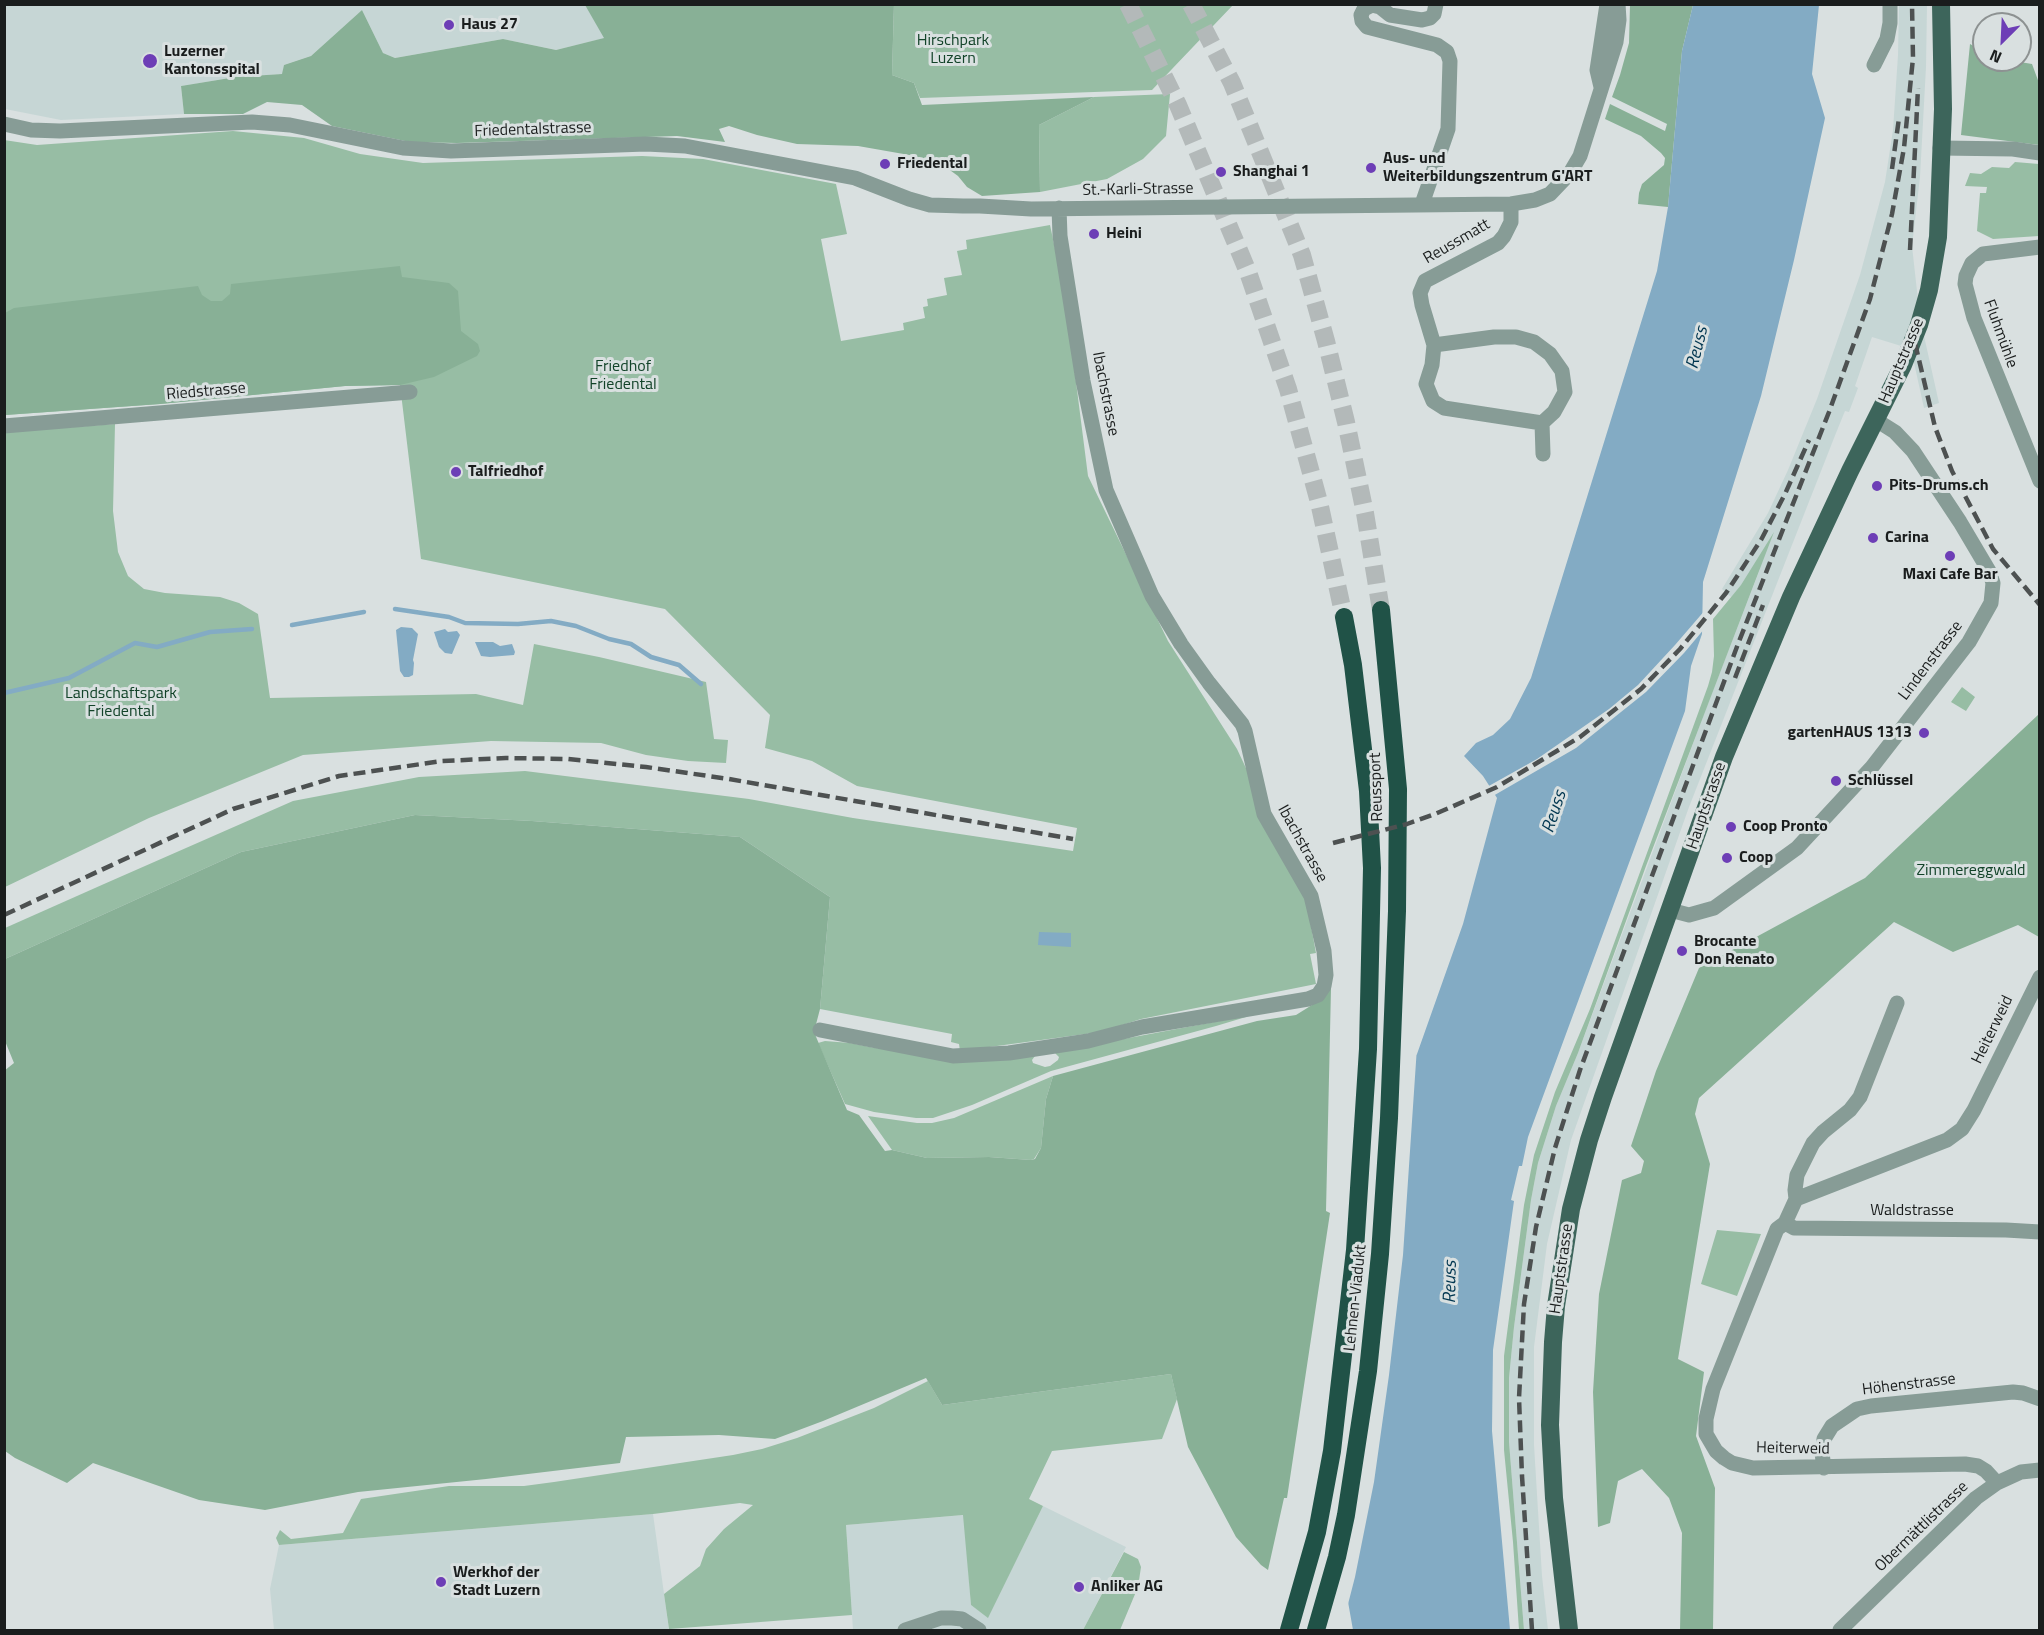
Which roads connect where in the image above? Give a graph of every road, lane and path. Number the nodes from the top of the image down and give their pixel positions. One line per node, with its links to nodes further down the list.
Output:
1 (1436, 4): 11 (street)
2 (1607, 4): 7 (street)
3 (1618, 4): 7 (street, St.-Karli-Strasse)
4 (1890, 4): 6 (street)
5 (1941, 4): 10 (main road, Hauptstrasse)
6 (1874, 65)
7 (1602, 88): 12 (street, St.-Karli-Strasse)
8 (4, 124): 13 (street, Friedentalstrasse)
9 (2040, 153): 10 (street)
10 (1940, 156): 17 (main road, Hauptstrasse)
11 (1422, 204): 12 (street, St.-Karli-Strasse); 13 (street, St.-Karli-Strasse)
12 (1511, 204): 15 (street, Reussmatt)
13 (1059, 208): 28 (street, Ibachstrasse)
14 (2040, 247): 21 (street, Fluhmühle)
15 (1434, 345): 18 (street, Reussmatt); 18 (street)
16 (410, 392): 19 (street, Riedstrasse)
17 (1876, 420): 24 (main road, Hauptstrasse); 24 (street, Lindenstrasse)
18 (1542, 423): 20 (street)
19 (4, 426)
20 (1543, 454)
21 (2040, 481)
22 (1381, 610): 25 (highway, Reussport)
23 (1344, 617): 38 (highway)
24 (1670, 910): 40 (main road, Hauptstrasse)
25 (1396, 964): 39 (highway, Lehnen-Viadukt)
26 (2040, 977): 29 (street, Heiterweid)
27 (1897, 1003): 29 (street, Heiterweid)
28 (820, 1030)
29 (1796, 1199): 30 (street, Heiterweid)
30 (1785, 1223): 31 (street, Waldstrasse); 33 (street, Heiterweid)
31 (2040, 1232)
32 (2040, 1399): 33 (street, Höhenstrasse)
33 (1824, 1468): 35 (street, Heiterweid)
34 (2040, 1470): 35 (street, Obermättlistrasse)
35 (1997, 1483): 41 (street, Obermättlistrasse)
36 (905, 1630): 37 (street)
37 (980, 1630)
38 (1289, 1630)
39 (1316, 1630)
40 (1569, 1630)
41 (1840, 1630)

